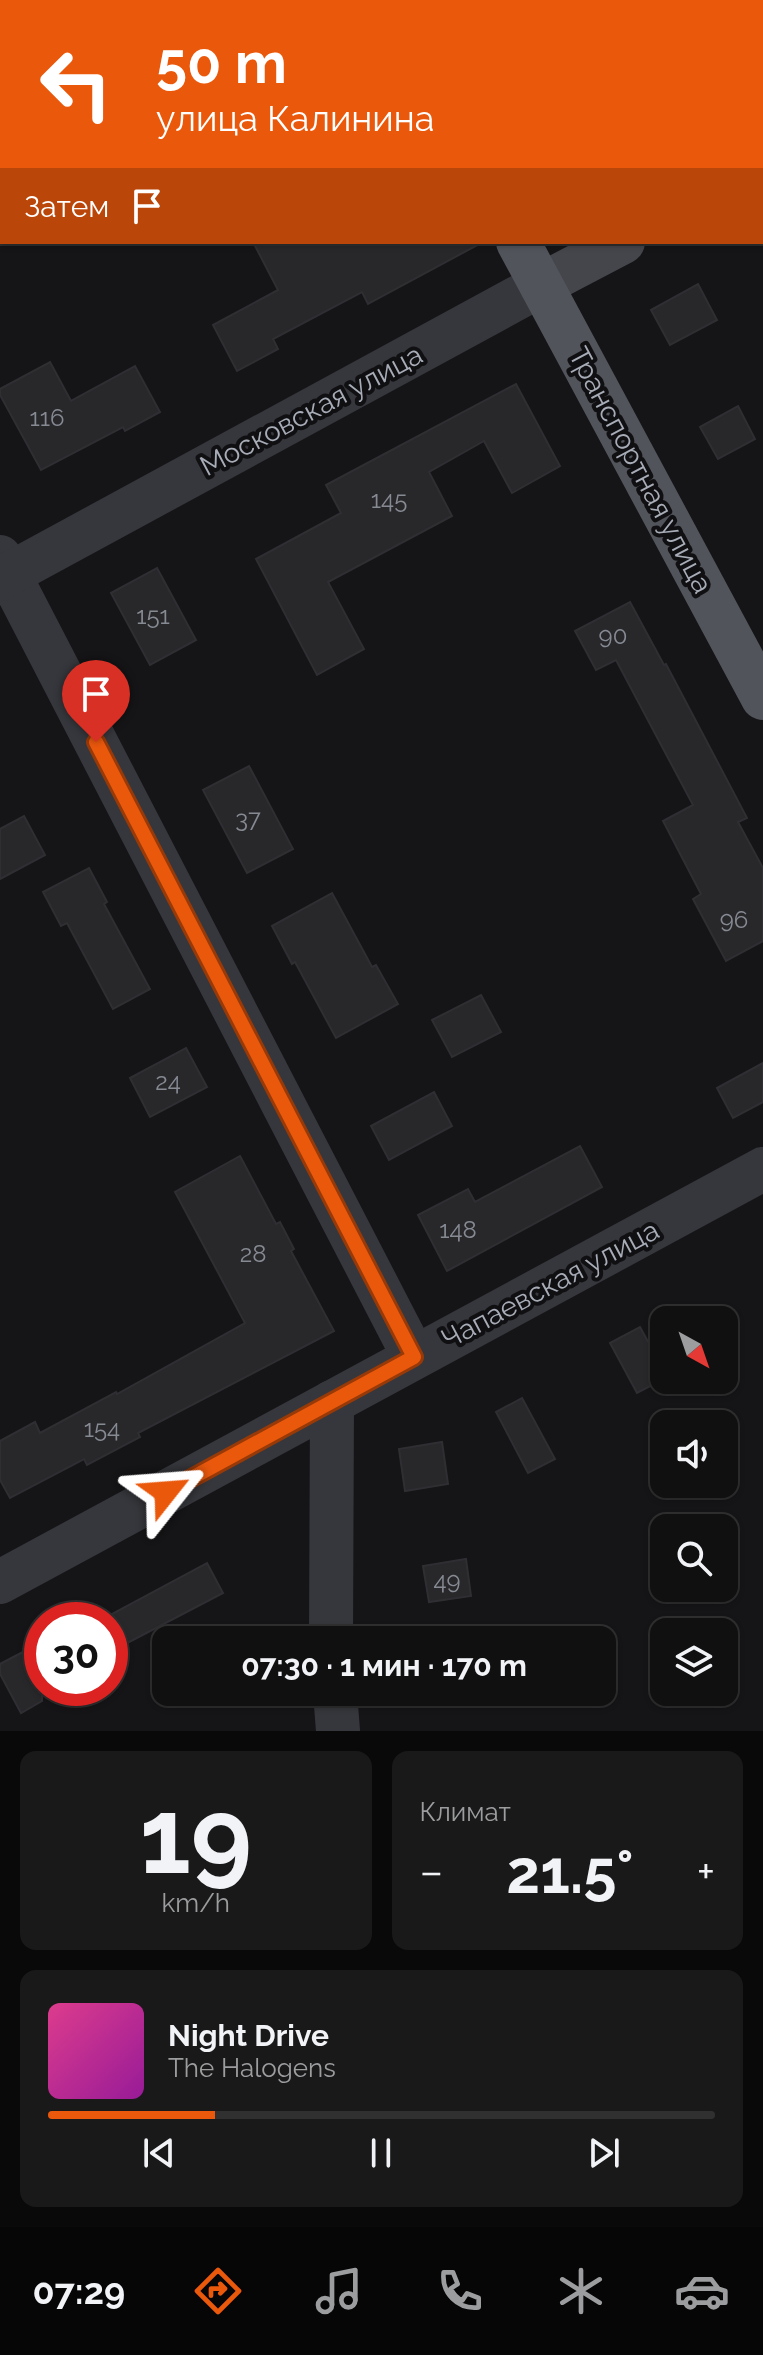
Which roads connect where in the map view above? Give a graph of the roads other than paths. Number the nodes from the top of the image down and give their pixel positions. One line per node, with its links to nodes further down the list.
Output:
1 (519, 244): 3 (main road, Транспортная улица)
2 (619, 244): 3 (main road, Московская улица)
3 (541, 285): 4 (street, Московская улица); 5 (main road, Транспортная улица)
4 (3, 570): 7 (street)
5 (763, 698)
6 (763, 1169): 7 (street, Чапаевская улица)
7 (414, 1357): 8 (street, Чапаевская улица)
8 (332, 1402): 9 (street, Чапаевская улица); 10 (street)
9 (0, 1582)
10 (331, 1626)
11 (336, 1706): 12 (street)
12 (338, 1731)

